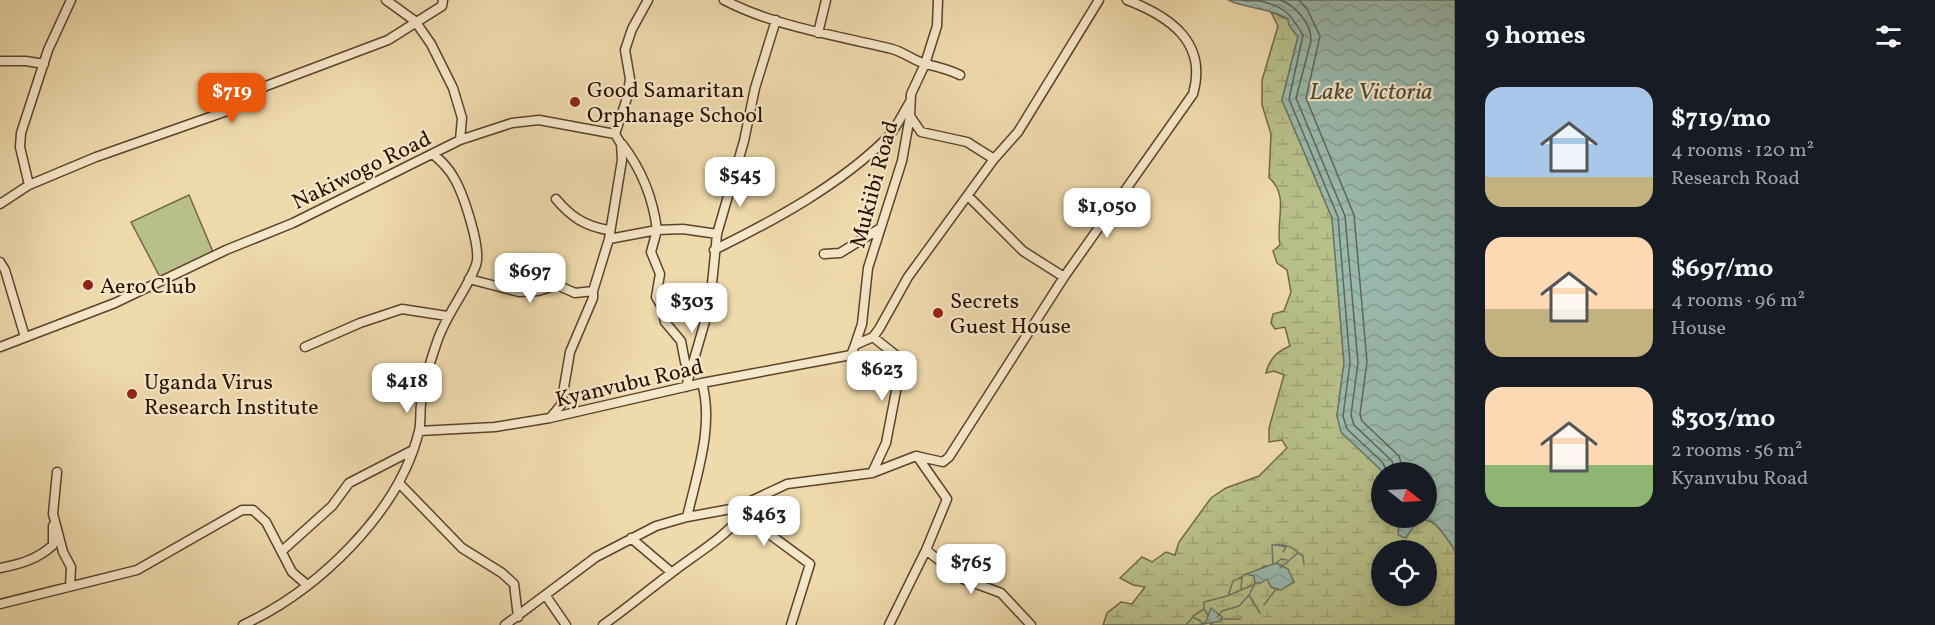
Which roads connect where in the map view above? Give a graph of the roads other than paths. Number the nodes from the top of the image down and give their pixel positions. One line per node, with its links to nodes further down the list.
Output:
1 (71, 0): 14 (street)
2 (386, 0): 11 (street)
3 (648, 0): 19 (street)
4 (724, 0): 10 (street)
5 (826, 0): 12 (street)
6 (938, 0): 15 (street, Mukiibi Road)
7 (1099, 0): 23 (street)
8 (1127, 0): 35 (street)
9 (442, 3): 11 (street)
10 (776, 20): 12 (street); 31 (street)
11 (415, 21): 20 (street); 24 (street)
12 (818, 33): 15 (street)
13 (0, 61): 14 (street)
14 (44, 64): 24 (street)
15 (925, 64): 16 (street); 17 (street, Mukiibi Road)
16 (960, 75)
17 (910, 101): 18 (street, Mukiibi Road); 32 (street)
18 (910, 116): 23 (street); 28 (street, Mukiibi Road)
19 (615, 134): 20 (street, Nakiwogo Road); 21 (street)
20 (460, 140): 22 (street, Nakiwogo Road)
21 (621, 144): 29 (street); 30 (street)
22 (433, 154): 36 (street); 39 (street, Nakiwogo Road)
23 (994, 159): 25 (street)
24 (28, 185): 27 (street)
25 (968, 196): 35 (street); 40 (street)
26 (556, 199): 30 (street)
27 (0, 204)
28 (879, 229): 33 (street); 41 (street, Mukiibi Road)
29 (657, 230): 30 (street); 31 (street); 44 (street)
30 (608, 234): 37 (street)
31 (717, 234): 32 (street)
32 (714, 250): 44 (street)
33 (824, 254)
34 (0, 262): 39 (street)
35 (1064, 278): 50 (street)
36 (469, 279): 37 (street); 38 (street)
37 (592, 291): 47 (street)
38 (447, 316): 43 (street); 48 (street)
39 (25, 337): 42 (street, Nakiwogo Road)
40 (873, 337): 41 (street, Kyanvubu Road); 52 (street)
41 (855, 345): 45 (street, Kyanvubu Road)
42 (0, 347)
43 (305, 347)
44 (691, 373): 46 (street)
45 (702, 383): 46 (street, Kyanvubu Road); 56 (street)
46 (686, 387): 47 (street, Kyanvubu Road)
47 (550, 418): 48 (street, Kyanvubu Road)
48 (419, 431): 49 (street)
49 (411, 451): 53 (street); 59 (street)
50 (916, 456): 52 (street); 58 (street)
51 (57, 472): 55 (street)
52 (872, 473): 54 (street)
53 (399, 483): 62 (street); 66 (street)
54 (739, 511): 56 (street); 61 (street); 71 (street)
55 (53, 514): 60 (street); 63 (street)
56 (687, 517): 57 (street)
57 (631, 538): 61 (street); 64 (street)
58 (926, 550): 72 (street); 73 (street)
59 (282, 551): 62 (street); 63 (street)
60 (0, 567)
61 (671, 572): 70 (street)
62 (306, 585): 67 (street)
63 (70, 586): 65 (street)
64 (546, 596): 66 (street); 69 (street)
65 (0, 604)
66 (518, 617): 68 (street)
67 (243, 625)
68 (505, 625)
69 (566, 625)
70 (603, 625)
71 (791, 625)
72 (889, 625)
73 (1030, 625)

